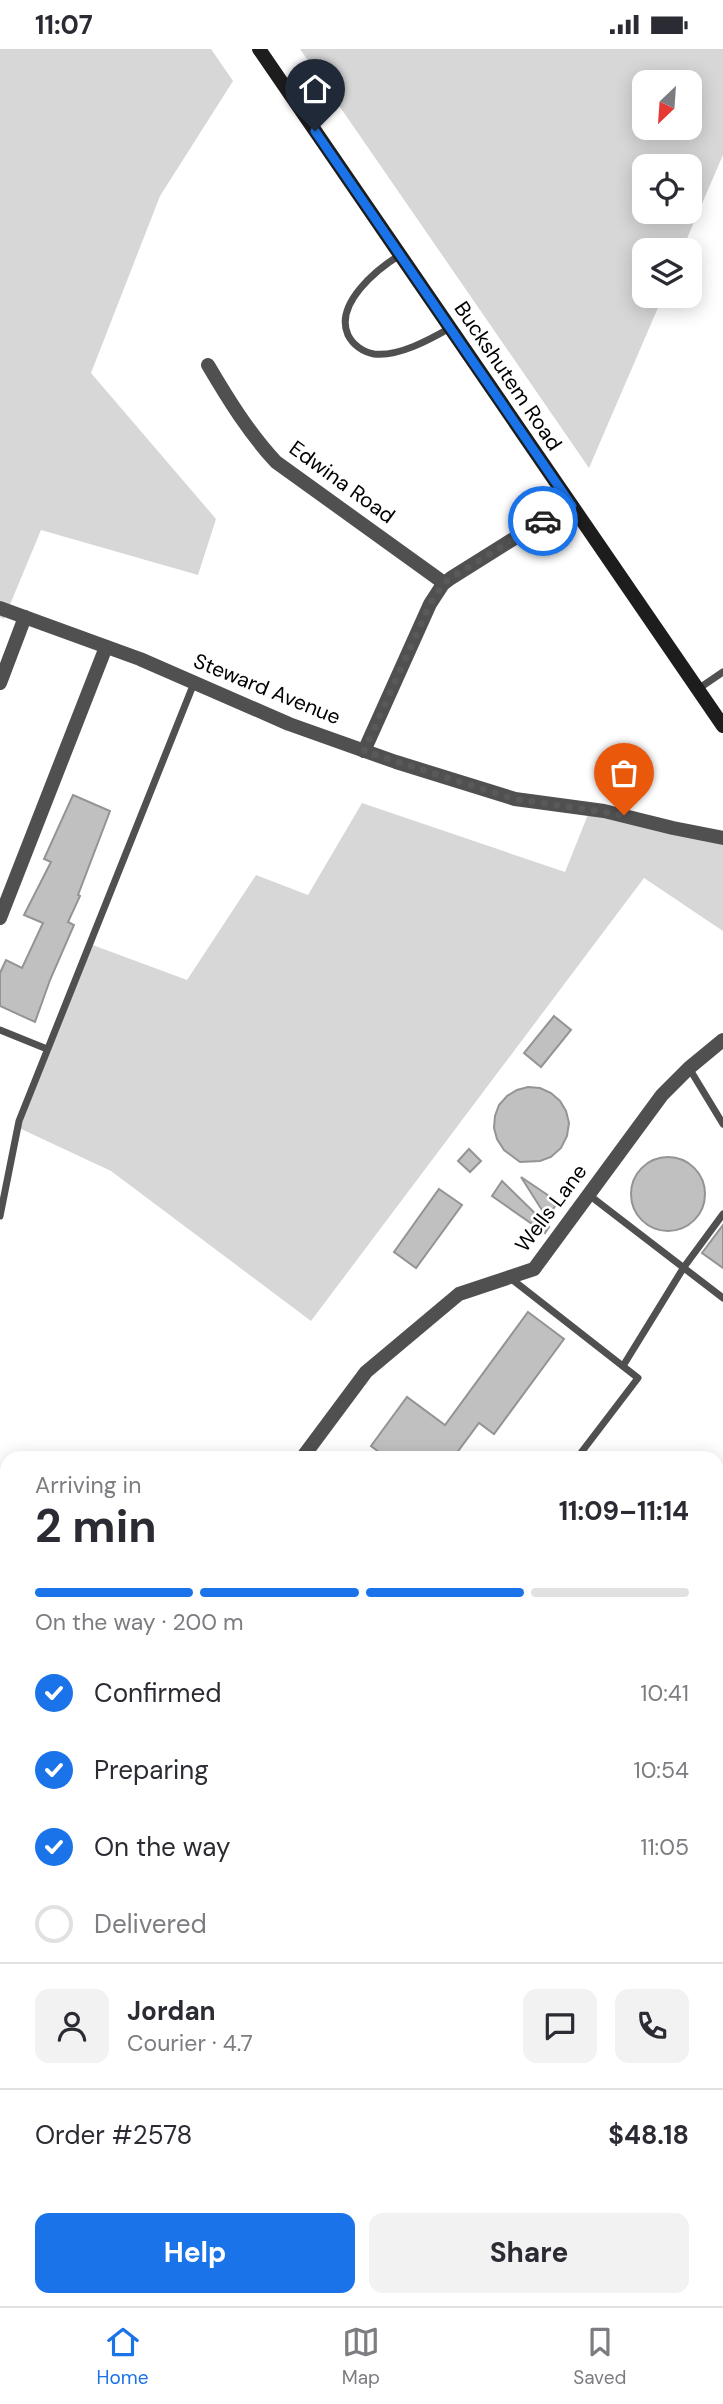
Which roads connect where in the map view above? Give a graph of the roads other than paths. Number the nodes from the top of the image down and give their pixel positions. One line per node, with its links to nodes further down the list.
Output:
1 (259, 49): 2 (main road, Buckshutem Road)
2 (400, 255): 3 (main road, Buckshutem Road); 3 (lane)
3 (450, 328): 5 (main road, Buckshutem Road)
4 (208, 365): 6 (street, Edwina Road)
5 (572, 506): 6 (street); 13 (main road, Buckshutem Road)
6 (444, 583): 15 (street)
7 (0, 608): 8 (street, Steward Avenue)
8 (25, 617): 9 (street, Steward Avenue); 11 (street)
9 (106, 647): 12 (street, Steward Avenue); 17 (street)
10 (723, 672): 13 (lane)
11 (0, 683)
12 (194, 683): 15 (street, Steward Avenue); 20 (lane)
13 (698, 689): 14 (main road, Buckshutem Road)
14 (723, 726)
15 (364, 751): 16 (street, Steward Avenue)
16 (723, 838)
17 (0, 918)
18 (0, 1030): 20 (lane)
19 (723, 1040): 21 (street, Wells Lane)
20 (47, 1049): 25 (lane)
21 (689, 1068): 22 (lane); 23 (street, Wells Lane)
22 (723, 1125)
23 (588, 1195): 26 (lane); 27 (street, Wells Lane)
24 (723, 1213): 26 (lane)
25 (0, 1216)
26 (684, 1267): 28 (lane); 29 (lane)
27 (509, 1277): 29 (lane); 30 (street, Wells Lane)
28 (723, 1298)
29 (623, 1366): 31 (lane)
30 (307, 1451)
31 (582, 1451)

